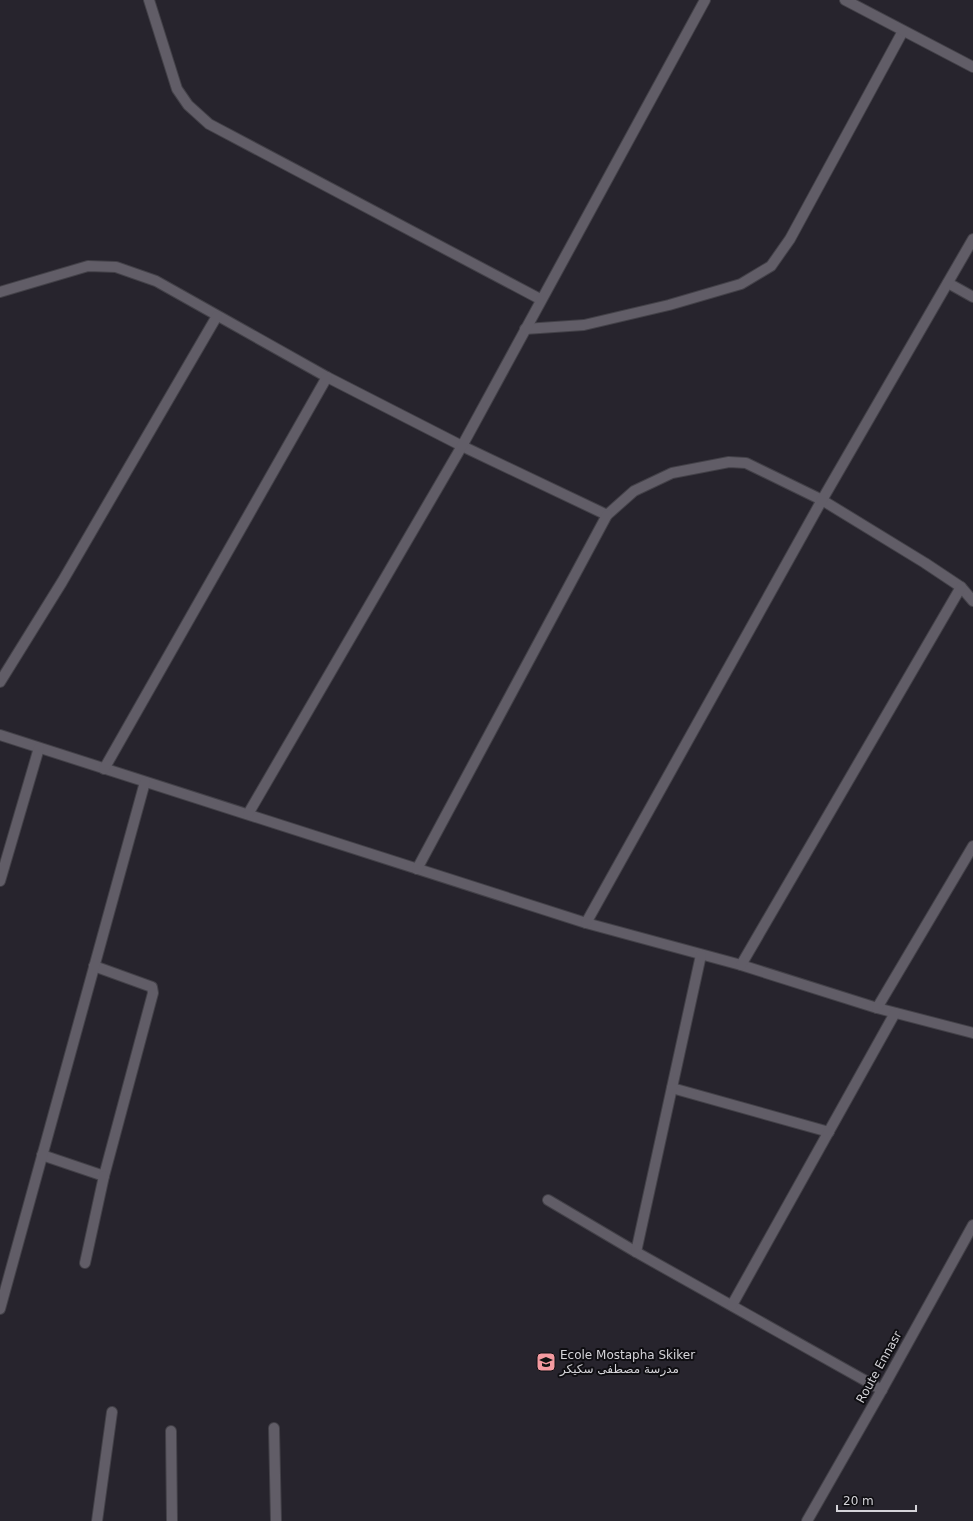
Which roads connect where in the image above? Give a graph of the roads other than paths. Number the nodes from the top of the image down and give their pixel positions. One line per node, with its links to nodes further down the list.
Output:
1 (149, 0): 10 (street)
2 (705, 0): 10 (street)
3 (845, 0): 4 (street)
4 (904, 30): 5 (street); 12 (street)
5 (973, 67)
6 (973, 240): 7 (street)
7 (948, 283): 9 (street); 15 (street)
8 (0, 292): 11 (street)
9 (973, 297)
10 (540, 299): 12 (street)
11 (217, 316): 13 (street); 19 (street)
12 (525, 329): 14 (street)
13 (328, 377): 14 (street); 22 (street)
14 (462, 446): 16 (street); 24 (street)
15 (822, 500): 16 (street); 17 (street); 28 (street)
16 (607, 515): 26 (street)
17 (961, 587): 18 (street); 30 (street)
18 (973, 601)
19 (0, 682)
20 (0, 735): 21 (street)
21 (39, 748): 22 (street); 27 (street)
22 (104, 769): 23 (street)
23 (145, 782): 24 (street); 31 (street)
24 (248, 814): 26 (street)
25 (973, 846): 32 (street)
26 (417, 869): 28 (street)
27 (0, 881)
28 (586, 923): 29 (street)
29 (701, 955): 30 (street); 35 (street)
30 (741, 965): 32 (street)
31 (94, 966): 37 (street); 38 (street)
32 (876, 1008): 33 (street)
33 (895, 1013): 34 (street); 36 (street)
34 (973, 1033)
35 (672, 1088): 36 (street); 41 (street)
36 (829, 1132): 43 (street)
37 (42, 1155): 38 (street); 44 (street)
38 (104, 1176): 42 (street)
39 (548, 1200): 41 (street)
40 (973, 1225): 45 (street, Route Ennasr)
41 (636, 1252): 43 (street)
42 (85, 1263)
43 (732, 1305): 45 (street)
44 (0, 1309)
45 (882, 1390): 52 (street, Route Ennasr)
46 (112, 1412): 49 (street)
47 (274, 1428): 51 (street)
48 (171, 1430): 50 (street)
49 (97, 1521)
50 (172, 1521)
51 (276, 1521)
52 (807, 1521)

